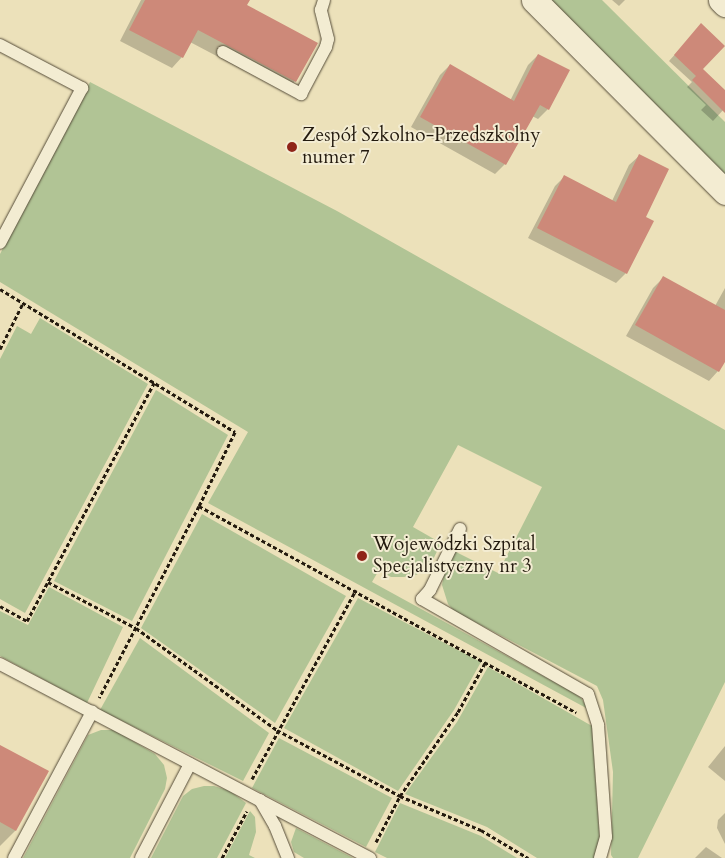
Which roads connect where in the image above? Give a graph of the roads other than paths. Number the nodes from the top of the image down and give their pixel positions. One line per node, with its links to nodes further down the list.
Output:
1 (324, 0): 6 (lane)
2 (534, 0): 7 (street)
3 (721, 0): 4 (street)
4 (725, 4)
5 (0, 45): 8 (lane)
6 (223, 52)
7 (725, 192)
8 (0, 243)
9 (460, 529): 18 (lane)
10 (0, 664): 11 (lane)
11 (92, 712): 12 (lane); 15 (lane)
12 (190, 764): 13 (lane); 16 (lane)
13 (253, 797): 14 (lane); 17 (lane)
14 (369, 857)
15 (14, 858)
16 (141, 858)
17 (288, 858)
18 (600, 858)

